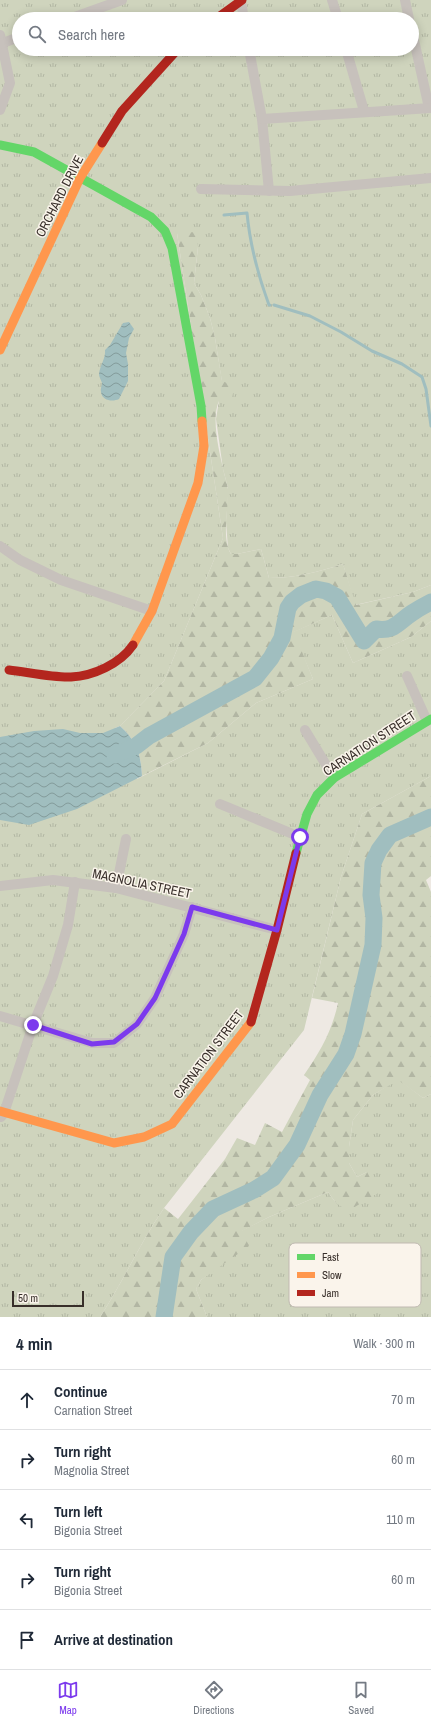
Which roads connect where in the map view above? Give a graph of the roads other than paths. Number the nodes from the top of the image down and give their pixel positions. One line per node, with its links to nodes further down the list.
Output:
1 (122, 0): 5 (street)
2 (332, 0): 8 (street)
3 (405, 0): 9 (street)
4 (241, 1): 6 (street); 7 (street)
5 (89, 12)
6 (226, 12)
7 (243, 12)
8 (336, 12)
9 (408, 12)
10 (12, 38): 11 (street)
11 (1, 40): 17 (street)
12 (172, 56): 21 (street, ORCHARD DRIVE)
13 (250, 56): 19 (street)
14 (348, 56): 18 (street)
15 (418, 56): 16 (street)
16 (430, 108): 18 (street)
17 (0, 110)
18 (364, 112): 19 (street)
19 (262, 119): 24 (street)
20 (0, 145): 21 (street)
21 (80, 178): 25 (street, ORCHARD DRIVE); 27 (street)
22 (431, 178): 24 (street)
23 (201, 190): 24 (street)
24 (269, 191)
25 (0, 350)
26 (0, 546): 27 (street)
27 (152, 611): 28 (street)
28 (9, 670)
29 (407, 676): 30 (street)
30 (429, 720): 32 (street, CARNATION STREET)
31 (305, 730): 32 (street)
32 (334, 778): 34 (street, CARNATION STREET)
33 (220, 804): 34 (street)
34 (300, 837): 40 (street, CARNATION STREET)
35 (126, 839): 38 (street)
36 (75, 882): 37 (street, MAGNOLIA STREET); 38 (street, MAGNOLIA STREET); 42 (street)
37 (0, 886)
38 (116, 888): 39 (street, MAGNOLIA STREET)
39 (192, 907): 40 (street, MAGNOLIA STREET); 42 (street)
40 (277, 930): 43 (street, CARNATION STREET)
41 (0, 1016): 42 (street)
42 (33, 1025): 43 (street)
43 (1, 1114)

